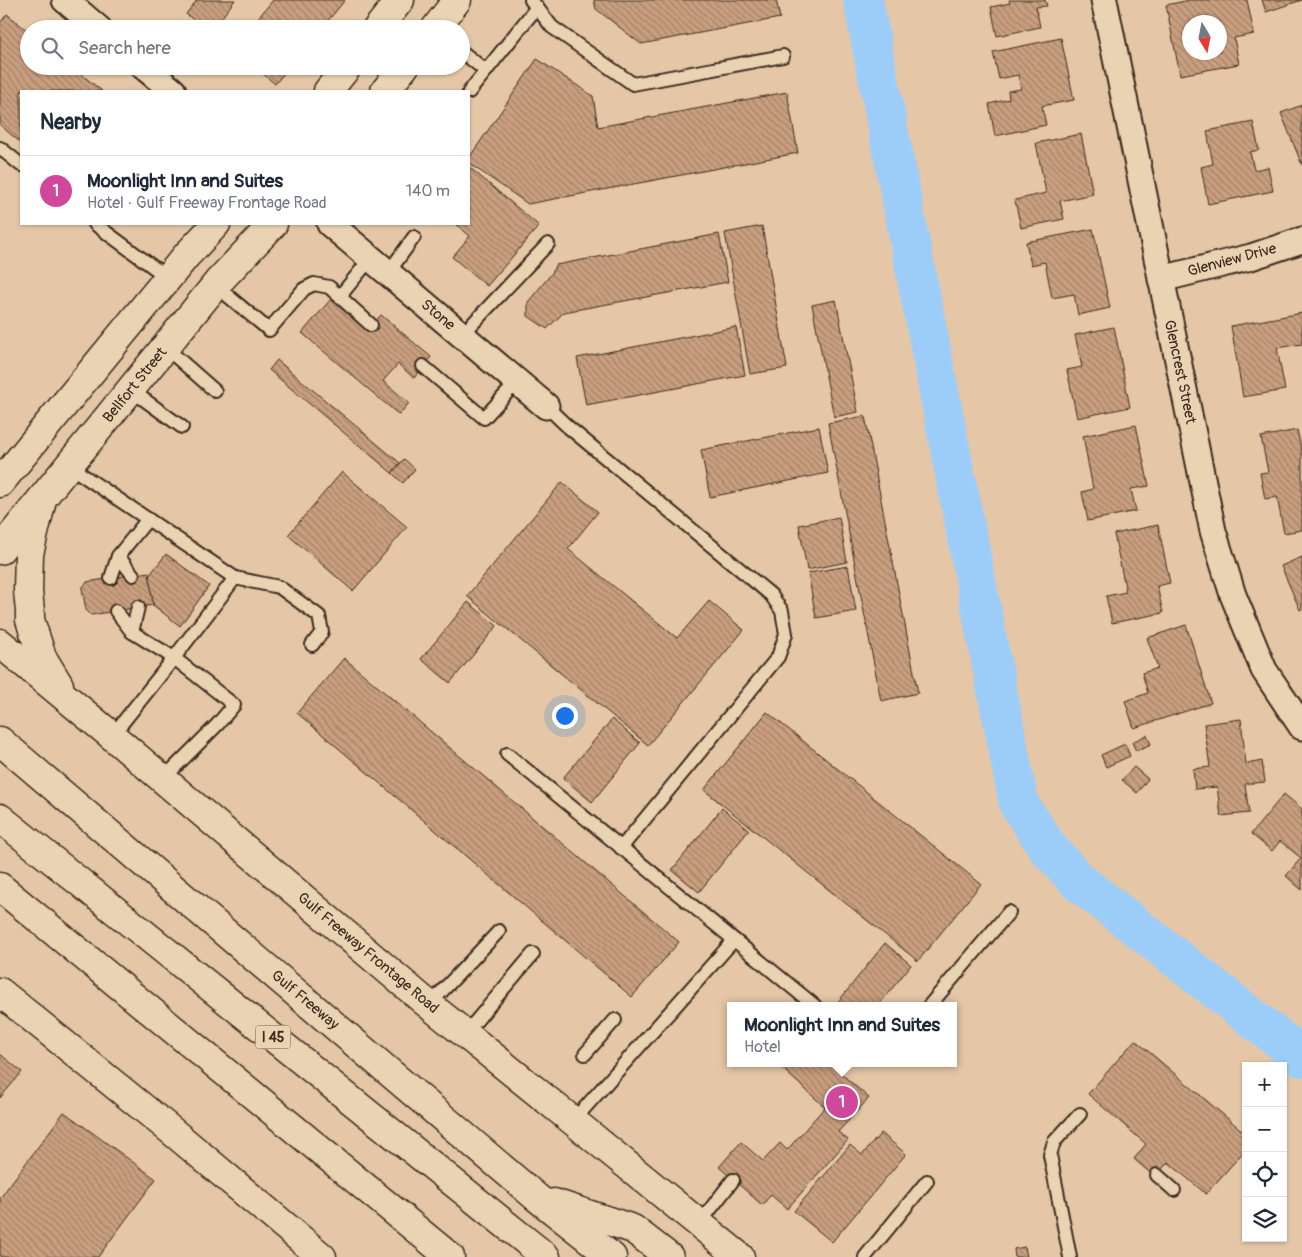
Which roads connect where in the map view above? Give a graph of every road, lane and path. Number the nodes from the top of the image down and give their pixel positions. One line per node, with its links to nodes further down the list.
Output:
1 (65, 0): 6 (street)
2 (400, 0): 7 (main road)
3 (457, 0): 8 (main road)
4 (1104, 0): 30 (street, Glencrest Street)
5 (534, 4): 9 (lane); 11 (lane)
6 (88, 20)
7 (384, 20)
8 (442, 20)
9 (783, 56)
10 (470, 58): 11 (lane)
11 (486, 71): 18 (lane)
12 (154, 75): 15 (street)
13 (341, 75): 16 (main road)
14 (398, 75): 17 (main road)
15 (172, 90)
16 (329, 90)
17 (386, 90)
18 (470, 91)
19 (0, 148): 20 (lane)
20 (20, 164)
21 (96, 225): 29 (lane)
22 (215, 225): 29 (main road)
23 (272, 225): 31 (main road, Bellfort Street)
24 (331, 225): 28 (street, Stone)
25 (414, 237): 28 (lane)
26 (1302, 240): 30 (street, Glenview Drive)
27 (548, 244): 34 (lane)
28 (380, 266): 32 (lane); 34 (street, Stone)
29 (168, 278): 43 (main road)
30 (1161, 279): 58 (street, Glencrest Street)
31 (216, 286): 32 (lane); 35 (main road, Bellfort Street)
32 (340, 296): 33 (lane)
33 (371, 325)
34 (462, 335): 37 (street, Stone)
35 (166, 348): 38 (main road, Bellfort Street); 39 (lane)
36 (423, 366): 37 (lane)
37 (517, 382): 40 (street, Stone)
38 (131, 390): 41 (lane); 42 (main road, Bellfort Street)
39 (215, 392)
40 (546, 406): 64 (lane)
41 (182, 427)
42 (68, 466): 44 (main road, Bellfort Street); 45 (lane)
43 (0, 482)
44 (42, 498): 46 (main road, Bellfort Street); 57 (main road)
45 (148, 519): 47 (lane); 50 (lane)
46 (0, 550)
47 (118, 556): 48 (lane); 49 (lane)
48 (133, 575)
49 (111, 578)
50 (235, 578): 54 (lane); 56 (lane)
51 (138, 607): 53 (lane)
52 (116, 610): 53 (lane)
53 (132, 632): 56 (lane)
54 (312, 645)
55 (4, 652): 57 (main road, Gulf Freeway Frontage Road)
56 (174, 658): 59 (lane); 62 (lane)
57 (66, 698): 59 (main road, Gulf Freeway Frontage Road)
58 (1302, 727)
59 (112, 736): 62 (main road, Gulf Freeway Frontage Road)
60 (2, 743): 83 (main road, Gulf Freeway)
61 (507, 754): 64 (lane)
62 (163, 779): 73 (main road, Gulf Freeway Frontage Road)
63 (0, 818): 87 (main road, I 45)
64 (621, 848): 68 (lane)
65 (0, 886): 85 (main road)
66 (1009, 912): 72 (lane)
67 (499, 931): 73 (lane)
68 (734, 940): 71 (lane); 78 (lane)
69 (533, 954): 75 (lane)
70 (0, 992): 86 (main road)
71 (810, 1002)
72 (932, 1002)
73 (429, 1005): 75 (main road, Gulf Freeway Frontage Road)
74 (615, 1020): 76 (lane)
75 (465, 1034): 78 (main road, Gulf Freeway Frontage Road)
76 (584, 1054)
77 (1080, 1114): 92 (lane)
78 (573, 1121): 84 (main road, Gulf Freeway Frontage Road)
79 (1157, 1175): 82 (lane)
80 (733, 1180): 84 (lane)
81 (927, 1181): 91 (lane)
82 (1174, 1190)
83 (536, 1197): 88 (main road, Gulf Freeway); 89 (main road)
84 (699, 1224): 90 (main road, Gulf Freeway Frontage Road)
85 (443, 1253)
86 (322, 1257)
87 (546, 1257)
88 (612, 1257)
89 (669, 1257)
90 (740, 1257)
91 (865, 1257)
92 (1070, 1257)

